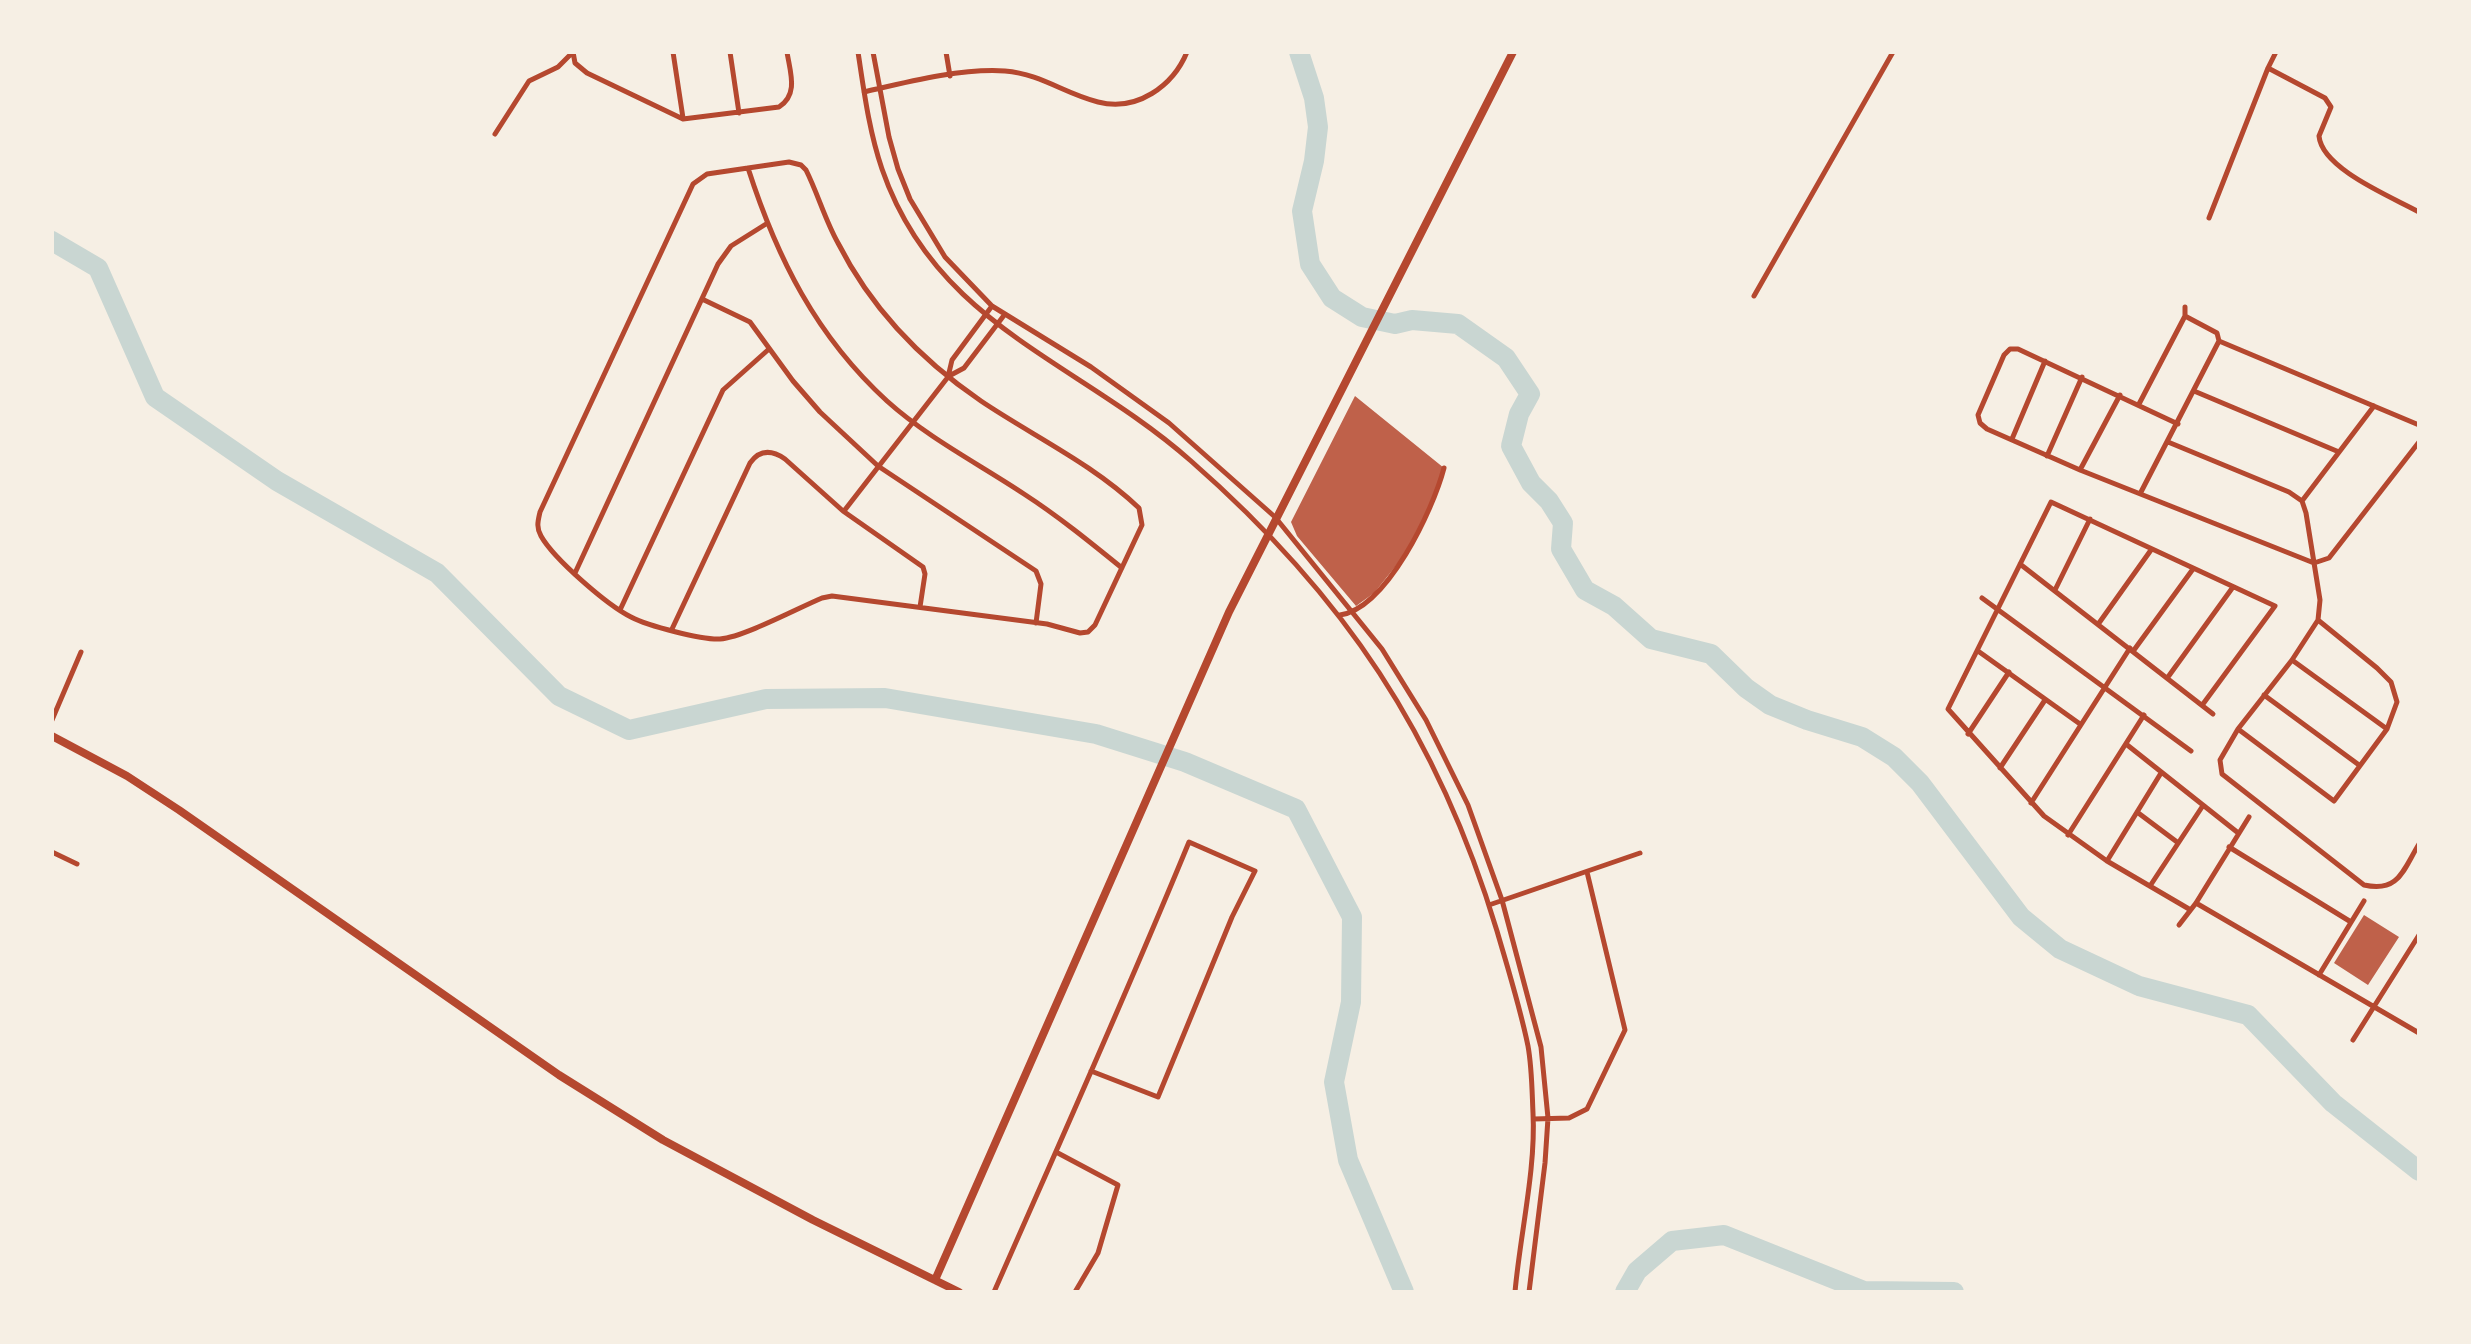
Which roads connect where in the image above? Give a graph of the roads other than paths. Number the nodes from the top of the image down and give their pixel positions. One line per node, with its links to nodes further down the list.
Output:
1 (572, 52): 17 (street); 18 (street)
2 (673, 52): 17 (street)
3 (730, 52): 16 (street)
4 (787, 52): 16 (street)
5 (858, 52): 15 (street)
6 (873, 52): 14 (street)
7 (946, 52): 13 (street)
8 (1187, 52): 13 (street)
9 (1513, 52): 54 (main road)
10 (1893, 52): 23 (street)
11 (2276, 52): 12 (street)
12 (2268, 68): 20 (street); 21 (street)
13 (950, 76): 14 (street)
14 (878, 89): 15 (street); 25 (street)
15 (864, 92): 28 (street)
16 (739, 113): 17 (street)
17 (683, 119)
18 (495, 134)
19 (748, 168): 22 (street); 34 (street); 62 (street)
20 (2419, 212)
21 (2209, 218)
22 (766, 224): 24 (street); 40 (street)
23 (1754, 296)
24 (702, 299): 32 (street); 62 (street)
25 (992, 306): 27 (street); 28 (street)
26 (2185, 307): 29 (street)
27 (1005, 314): 30 (street); 54 (street)
28 (985, 316): 30 (street); 34 (street)
29 (2185, 316): 31 (street); 38 (street)
30 (997, 325): 34 (street); 56 (street)
31 (2219, 341): 36 (street); 39 (street)
32 (769, 349): 48 (street); 68 (street)
33 (2045, 361): 35 (street); 43 (street); 43 (street)
34 (948, 377): 40 (street); 60 (street)
35 (2082, 377): 37 (street); 47 (street)
36 (2194, 391): 41 (street); 46 (street)
37 (2120, 395): 38 (street); 50 (street)
38 (2139, 404): 41 (street)
39 (2374, 406): 42 (street); 46 (street)
40 (912, 422): 48 (street); 60 (street)
41 (2178, 424): 44 (street)
42 (2419, 425)
43 (2012, 439): 47 (street)
44 (2168, 442): 51 (street); 52 (street)
45 (2419, 442): 58 (street)
46 (2339, 452): 52 (street)
47 (2047, 456): 50 (street)
48 (878, 466): 53 (street); 72 (street)
49 (1444, 468): 69 (street)
50 (2080, 470): 51 (street)
51 (2141, 492): 58 (street)
52 (2302, 501): 58 (street)
53 (843, 511): 66 (street); 74 (street)
54 (1275, 517): 56 (main road); 69 (street)
55 (2090, 519): 57 (street); 59 (street); 64 (street)
56 (1268, 533): 70 (street); 130 (main road)
57 (2151, 550): 61 (street); 73 (street)
58 (2314, 563): 71 (street)
59 (2020, 564): 64 (street); 67 (street)
60 (1122, 568): 72 (street)
61 (2193, 569): 63 (street); 75 (street)
62 (575, 573): 68 (street)
63 (2233, 587): 80 (street); 84 (street)
64 (2055, 590): 73 (street)
65 (1982, 598): 67 (street)
66 (920, 607): 72 (street); 74 (street)
67 (1997, 609): 76 (street); 81 (street)
68 (620, 610): 74 (street)
69 (1353, 613): 70 (street); 113 (street)
70 (1340, 615): 116 (street)
71 (2318, 620): 78 (street); 90 (street)
72 (1036, 623)
73 (2099, 623): 75 (street)
74 (672, 629)
75 (2132, 649): 80 (street); 81 (street)
76 (1978, 651): 79 (street); 91 (street)
77 (81, 652): 87 (street)
78 (2292, 660): 82 (street); 90 (street)
79 (2009, 672): 83 (street); 91 (street)
80 (2168, 677): 84 (street)
81 (2104, 685): 86 (street); 88 (street)
82 (2264, 695): 89 (street); 95 (street)
83 (2045, 700): 88 (street); 96 (street)
84 (2203, 704): 85 (street)
85 (2213, 714)
86 (2144, 715): 93 (street); 94 (street)
87 (52, 720)
88 (2080, 724): 98 (street)
89 (2238, 729): 95 (street); 105 (street)
90 (2387, 729): 95 (street)
91 (1968, 734): 96 (street)
92 (52, 736): 130 (main road)
93 (2126, 744): 97 (street); 103 (street)
94 (2191, 751)
95 (2359, 765)
96 (2000, 768): 98 (street)
97 (2161, 773): 99 (street); 100 (street)
98 (2031, 803): 103 (street)
99 (2202, 806): 102 (street); 104 (street)
100 (2137, 812): 104 (street); 109 (street)
101 (2249, 817): 102 (street)
102 (2237, 832): 106 (street)
103 (2068, 835): 109 (street)
104 (2177, 842): 112 (street)
105 (2419, 844)
106 (2229, 847): 115 (street); 118 (street)
107 (52, 852): 110 (street)
108 (1640, 853): 111 (street)
109 (2107, 861): 112 (street)
110 (77, 864)
111 (1587, 872): 113 (street); 127 (street)
112 (2150, 886): 117 (street)
113 (1502, 900): 116 (street); 127 (street)
114 (2364, 901): 118 (street)
115 (2196, 903): 117 (street); 122 (street)
116 (1489, 905): 128 (street)
117 (2189, 909): 119 (street)
118 (2351, 922): 122 (street)
119 (2179, 925)
120 (2419, 935): 121 (street)
121 (2417, 944): 123 (street)
122 (2319, 975): 123 (street)
123 (2375, 1008): 124 (street); 125 (street)
124 (2419, 1033)
125 (2353, 1040)
126 (1091, 1071): 126 (street); 129 (street)
127 (1548, 1118): 128 (street); 135 (street)
128 (1534, 1119): 134 (street)
129 (1056, 1152): 132 (street); 133 (street)
130 (935, 1280): 131 (main road)
131 (959, 1292)
132 (994, 1292)
133 (1075, 1292)
134 (1515, 1292)
135 (1529, 1292)

